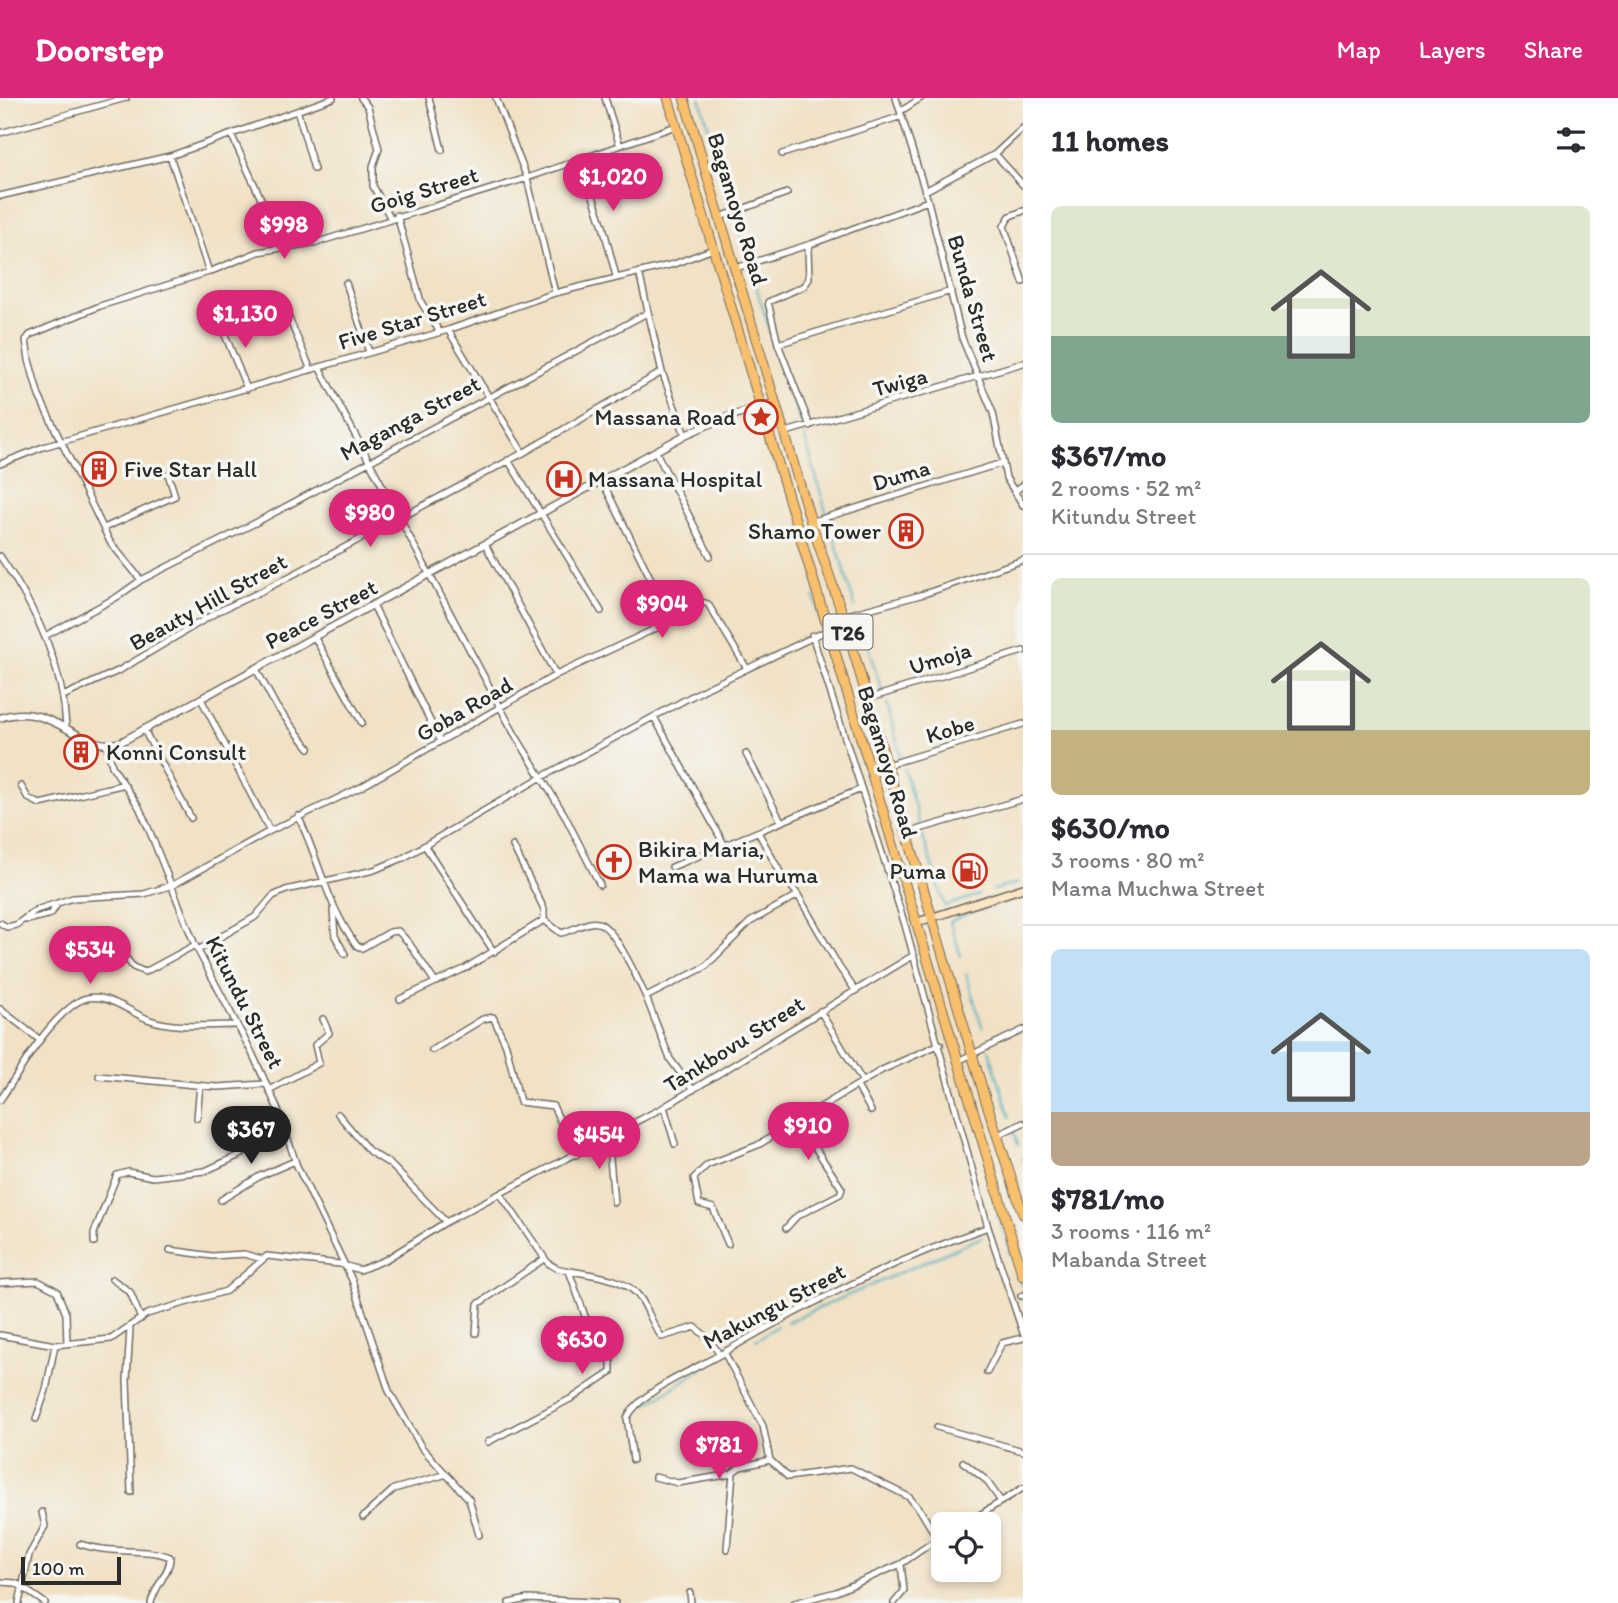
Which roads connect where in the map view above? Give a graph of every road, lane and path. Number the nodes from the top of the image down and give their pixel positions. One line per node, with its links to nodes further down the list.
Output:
1 (126, 98): 15 (street)
2 (333, 98): 11 (street)
3 (361, 98): 32 (street)
4 (429, 98): 18 (street)
5 (496, 98): 24 (street)
6 (605, 98): 17 (street)
7 (668, 98): 13 (highway, Bagamoyo Road / T26)
8 (684, 98): 33 (highway, Bagamoyo Road / T26)
9 (896, 98): 12 (street, Bunda Street)
10 (921, 98): 12 (street)
11 (298, 113): 16 (street); 23 (street)
12 (901, 113): 19 (street); 26 (street, Bunda Street)
13 (677, 125): 17 (street, Goig Street); 35 (highway, Bagamoyo Road / T26)
14 (1023, 128): 20 (street)
15 (0, 133)
16 (232, 136): 21 (street); 29 (street)
17 (619, 143): 22 (street, Goig Street)
18 (442, 150)
19 (782, 154)
20 (995, 154): 25 (street); 26 (street)
21 (170, 156): 28 (street); 37 (street)
22 (580, 158): 24 (street, Goig Street); 39 (street)
23 (314, 169)
24 (527, 178): 32 (street, Goig Street); 43 (street)
25 (1023, 185)
26 (925, 191): 30 (street, Bunda Street)
27 (787, 192): 33 (street)
28 (0, 196)
29 (262, 201)
30 (928, 201): 34 (street); 42 (street, Bunda Street)
31 (1023, 211): 40 (street)
32 (394, 216): 37 (street, Goig Street); 48 (street)
33 (720, 217): 36 (highway, Bagamoyo Road / T26)
34 (811, 244): 36 (street); 49 (street)
35 (715, 249): 38 (street, Five Star Street); 59 (highway, Bagamoyo Road / T26)
36 (736, 268): 58 (highway, Bagamoyo Road / T26)
37 (209, 272): 63 (street, Goig Street)
38 (639, 272): 39 (street, Five Star Street); 45 (street)
39 (615, 276): 43 (street, Five Star Street)
40 (1023, 282)
41 (346, 283): 50 (street)
42 (951, 291): 49 (street); 55 (street, Bunda Street)
43 (555, 293): 47 (street, Five Star Street)
44 (282, 304): 53 (street)
45 (647, 313): 54 (street); 57 (street, Maganga Street)
46 (219, 320): 56 (street)
47 (448, 330): 48 (street, Five Star Street); 57 (street)
48 (439, 331): 50 (street, Five Star Street)
49 (778, 344): 60 (street)
50 (369, 352): 52 (street, Five Star Street)
51 (1023, 363): 55 (street, Twiga)
52 (319, 366): 53 (street, Five Star Street); 66 (street)
53 (311, 370): 56 (street, Five Star Street)
54 (662, 372): 62 (street); 64 (street, Beauty Hill Street)
55 (978, 377): 60 (street, Twiga); 68 (street, Bunda Street)
56 (247, 389): 63 (street, Five Star Street)
57 (486, 397): 64 (street); 66 (street, Maganga Street)
58 (776, 402): 59 (street, Peace Street); 61 (highway, Bagamoyo Road / T26)
59 (762, 406): 62 (street, Peace Street); 89 (highway, Bagamoyo Road / T26)
60 (810, 426): 61 (street, Twiga)
61 (786, 432): 77 (highway, Bagamoyo Road / T26)
62 (685, 435): 65 (street, Peace Street)
63 (64, 442): 69 (street, Five Star Street); 78 (street)
64 (523, 453): 67 (street, Beauty Hill Street)
65 (657, 454): 71 (street, Peace Street); 81 (street)
66 (370, 460): 76 (street); 85 (street, Maganga Street)
67 (508, 460): 75 (street); 76 (street, Beauty Hill Street)
68 (1002, 463): 73 (street, Bunda Street); 77 (street, Duma)
69 (0, 464)
70 (168, 474): 78 (street)
71 (603, 483): 75 (street, Peace Street); 84 (street)
72 (1023, 485): 73 (street)
73 (1014, 492): 74 (street, Bunda Street)
74 (1023, 505)
75 (540, 516): 79 (street, Peace Street); 87 (street)
76 (400, 517): 83 (street); 97 (street, Beauty Hill Street)
77 (811, 522): 88 (highway, Bagamoyo Road / T26)
78 (104, 528): 85 (street)
79 (486, 546): 83 (street, Peace Street); 96 (street)
80 (0, 556): 91 (street)
81 (710, 556)
82 (1023, 560): 88 (street)
83 (430, 576): 86 (street, Peace Street); 100 (street)
84 (651, 579)
85 (141, 580): 91 (street, Maganga Street)
86 (373, 605): 92 (street, Peace Street); 107 (street)
87 (601, 611)
88 (843, 615): 99 (highway, Bagamoyo Road / T26)
89 (828, 630): 90 (street); 135 (highway, Bagamoyo Road / T26)
90 (812, 635): 94 (street); 115 (street)
91 (45, 636): 97 (street)
92 (314, 638): 95 (street, Peace Street); 103 (street)
93 (1023, 651): 99 (street, Umoja)
94 (746, 667): 96 (street, Goba Road); 101 (street)
95 (256, 669): 98 (street, Peace Street); 109 (street)
96 (556, 675): 100 (street, Goba Road)
97 (62, 696): 105 (street)
98 (201, 699): 106 (street, Peace Street); 120 (street)
99 (867, 699): 111 (highway, Bagamoyo Road / T26)
100 (502, 707): 107 (street, Goba Road); 112 (street)
101 (654, 717): 112 (street); 125 (street)
102 (0, 718): 105 (street)
103 (362, 723)
104 (1023, 724): 111 (street, Kobe)
105 (66, 726): 108 (street)
106 (145, 730): 108 (street, Peace Street); 118 (street)
107 (440, 741): 117 (street, Goba Road)
108 (107, 745): 113 (street, Kitundu Street)
109 (309, 748)
110 (746, 754): 119 (street)
111 (887, 765): 122 (highway, Bagamoyo Road / T26)
112 (540, 778): 123 (street); 129 (street)
113 (121, 785): 114 (street); 128 (street, Kitundu Street)
114 (21, 786)
115 (861, 789): 119 (street); 141 (street)
116 (1023, 799): 122 (street)
117 (298, 816): 120 (street, Goba Road); 127 (street)
118 (191, 818)
119 (781, 821): 121 (street)
120 (270, 831): 128 (street, Goba Road)
121 (758, 832): 125 (street); 131 (street)
122 (906, 833): 133 (highway, Bagamoyo Road / T26)
123 (425, 846): 127 (street); 139 (street)
124 (513, 846): 134 (street)
125 (725, 846): 126 (street)
126 (672, 867)
127 (324, 880): 132 (street); 138 (street)
128 (173, 885): 136 (street, Goba Road); 138 (street, Kitundu Street)
129 (600, 885)
130 (1023, 888): 133 (main road)
131 (798, 895): 147 (street); 148 (street)
132 (333, 910): 140 (street); 146 (street)
133 (932, 918): 135 (main road); 158 (highway, Bagamoyo Road / T26)
134 (544, 920): 139 (street); 148 (street)
135 (918, 922): 144 (highway, Bagamoyo Road / T26)
136 (0, 923)
137 (117, 946): 142 (street)
138 (196, 948): 142 (street); 153 (street, Kitundu Street)
139 (494, 953): 146 (street)
140 (345, 954)
141 (914, 955): 145 (street); 147 (street, Tankbovu Street)
142 (124, 958): 143 (street)
143 (117, 961)
144 (932, 974): 145 (street); 159 (highway, Bagamoyo Road / T26)
145 (920, 978): 156 (street)
146 (435, 982): 149 (street)
147 (855, 990): 151 (street, Tankbovu Street)
148 (646, 997): 164 (street)
149 (400, 999)
150 (0, 1009): 155 (street)
151 (820, 1011): 161 (street); 164 (street, Tankbovu Street)
152 (323, 1019): 163 (street)
153 (235, 1025): 155 (street); 163 (street, Kitundu Street)
154 (1023, 1030): 158 (street)
155 (40, 1040): 165 (street)
156 (940, 1044): 161 (street); 183 (street)
157 (432, 1050): 176 (street)
158 (974, 1055): 159 (street); 173 (highway, Bagamoyo Road / T26)
159 (958, 1060): 192 (highway, Bagamoyo Road / T26)
160 (99, 1076): 162 (street)
161 (860, 1084): 167 (street); 171 (street)
162 (200, 1085): 163 (street); 169 (street)
163 (268, 1087): 170 (street, Kitundu Street)
164 (693, 1090): 166 (street, Tankbovu Street)
165 (0, 1100)
166 (664, 1107): 174 (street, Tankbovu Street); 175 (street)
167 (871, 1111)
168 (338, 1114): 182 (street)
169 (197, 1118)
170 (279, 1119): 177 (street, Kitundu Street); 185 (street)
171 (797, 1120): 184 (street); 186 (street)
172 (1023, 1123): 173 (street)
173 (997, 1136): 181 (highway, Bagamoyo Road / T26)
174 (608, 1137): 176 (street, Tankbovu Street); 180 (street)
175 (675, 1144)
176 (576, 1155): 178 (street, Tankbovu Street)
177 (295, 1161): 179 (street); 190 (street, Kitundu Street)
178 (501, 1195): 182 (street, Tankbovu Street); 189 (street)
179 (221, 1200)
180 (614, 1202)
181 (1023, 1214)
182 (446, 1222): 190 (street, Tankbovu Street)
183 (988, 1227): 199 (street); 202 (street, Makungu Street)
184 (786, 1228)
185 (93, 1242)
186 (728, 1244)
187 (170, 1250): 188 (street, Tankbovu Street)
188 (262, 1259): 190 (street, Tankbovu Street); 195 (street)
189 (544, 1259): 191 (street); 197 (street)
190 (346, 1267): 212 (street, Kitundu Street)
191 (569, 1271): 202 (street); 206 (street)
192 (1023, 1276)
193 (112, 1279): 195 (street)
194 (0, 1283): 200 (street)
195 (141, 1319): 196 (street)
196 (130, 1328): 200 (street); 215 (street)
197 (476, 1333)
198 (0, 1335): 201 (street)
199 (1023, 1336): 203 (street)
200 (67, 1344): 201 (street)
201 (55, 1345): 204 (street)
202 (722, 1353): 208 (street, Makungu Street); 209 (street)
203 (986, 1372)
204 (36, 1419)
205 (937, 1427): 207 (street)
206 (488, 1442)
207 (1023, 1451)
208 (633, 1460)
209 (770, 1460): 211 (street); 220 (street)
210 (963, 1462): 216 (street)
211 (732, 1474): 213 (street); 224 (street)
212 (445, 1475): 219 (street); 221 (street, Kitundu Street)
213 (655, 1477)
214 (1023, 1488): 216 (street)
215 (131, 1492)
216 (1000, 1500): 218 (street)
217 (42, 1512): 227 (street)
218 (982, 1512)
219 (363, 1517)
220 (931, 1528)
221 (479, 1535)
222 (931, 1542): 225 (street)
223 (80, 1544): 233 (street)
224 (727, 1549)
225 (901, 1564): 229 (street); 239 (street)
226 (0, 1582): 227 (street)
227 (22, 1586): 231 (street); 232 (street)
228 (690, 1593): 236 (street)
229 (822, 1596): 237 (street); 238 (street)
230 (545, 1601): 234 (street); 235 (street)
231 (19, 1603)
232 (45, 1603)
233 (151, 1603)
234 (509, 1603)
235 (615, 1603)
236 (691, 1603)
237 (794, 1603)
238 (826, 1603)
239 (894, 1603)

